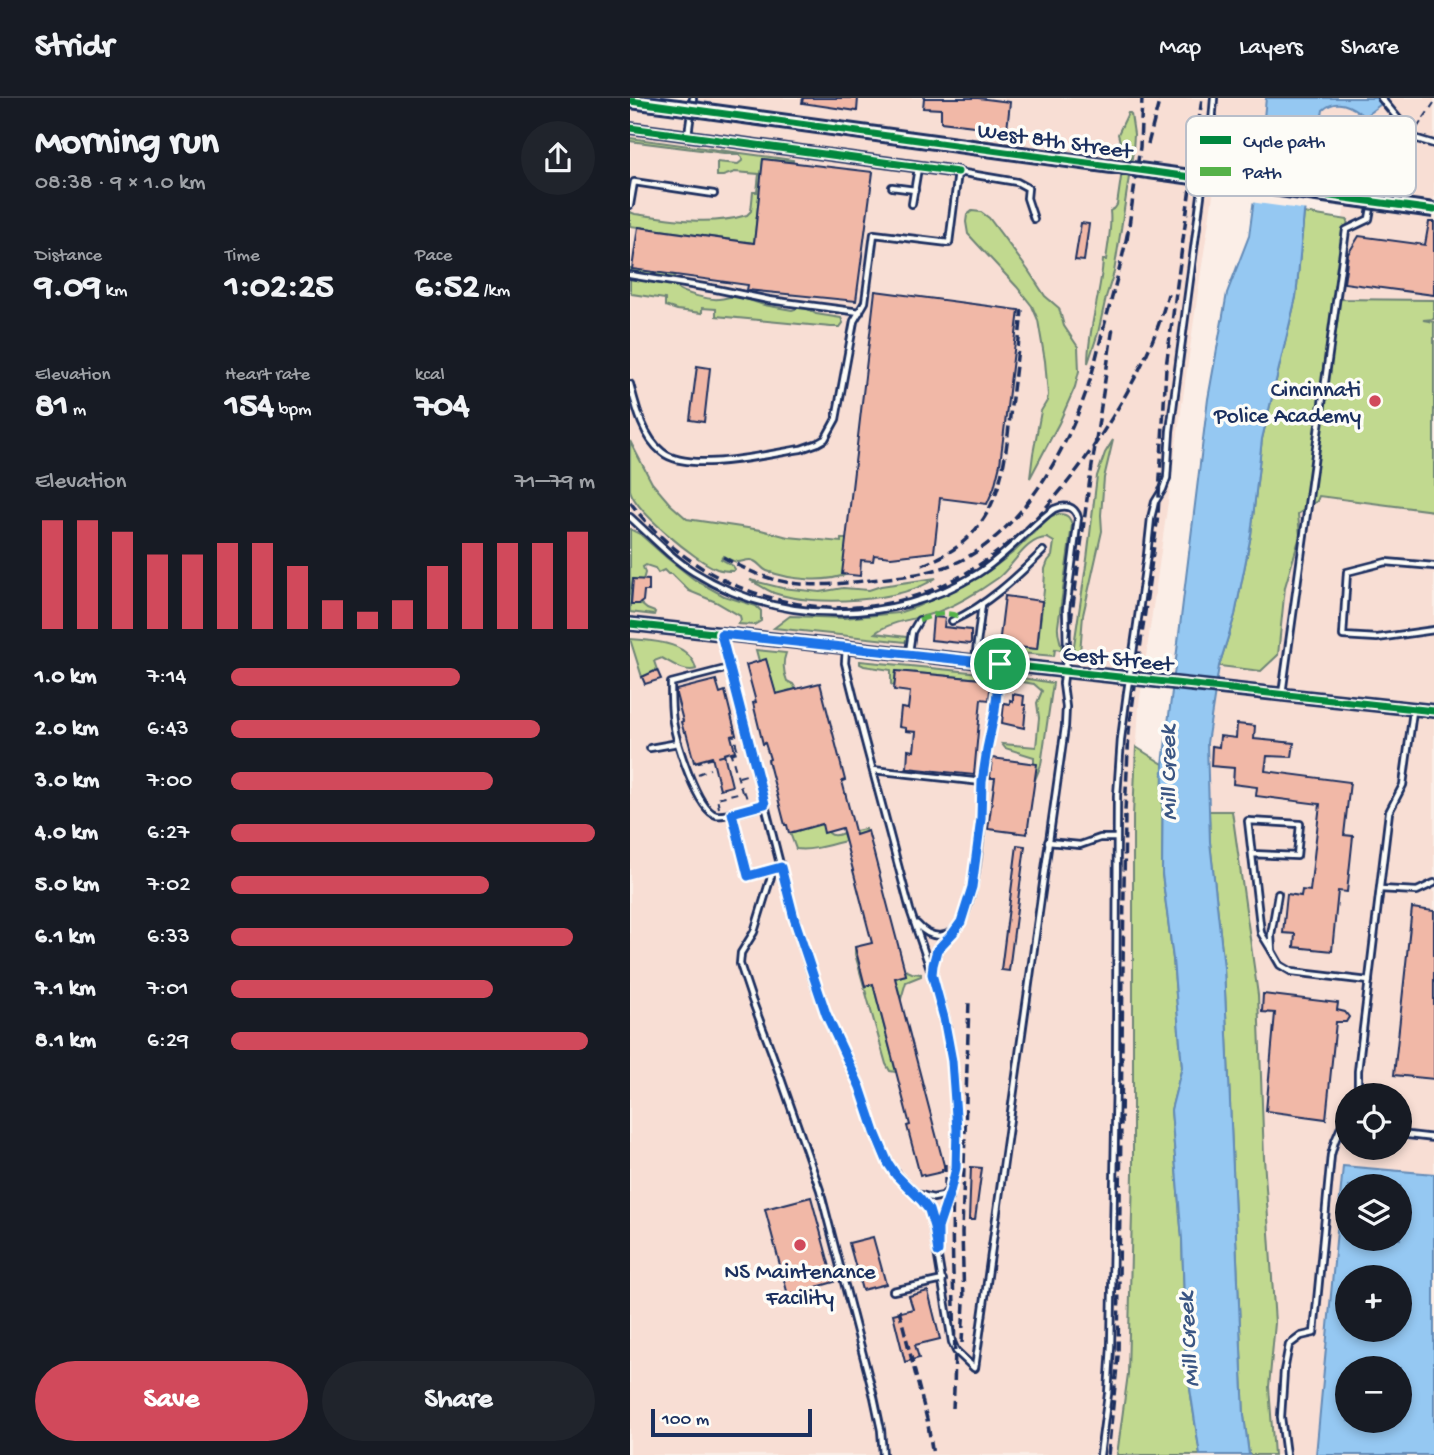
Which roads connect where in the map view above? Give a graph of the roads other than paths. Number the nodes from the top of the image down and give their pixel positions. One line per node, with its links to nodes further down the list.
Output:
1 (693, 98): 8 (lane)
2 (1214, 98): 5 (lane, bridge)
3 (1381, 98): 6 (lane)
4 (630, 101): 13 (main road, West 8th Street, bridge)
5 (1213, 116)
6 (1394, 116)
7 (630, 128): 8 (street)
8 (688, 136): 11 (street)
9 (1416, 139): 10 (lane)
10 (1434, 144)
11 (918, 167): 12 (street); 15 (lane)
12 (958, 172): 23 (lane); 25 (lane)
13 (1186, 176)
14 (892, 187): 15 (lane)
15 (915, 190): 21 (lane)
16 (714, 194): 20 (lane)
17 (1202, 196): 50 (lane, bridge)
18 (1331, 196): 22 (main road, West 8th Street, bridge)
19 (1373, 196): 41 (lane)
20 (630, 205)
21 (912, 205)
22 (1434, 210)
23 (1034, 219)
24 (630, 275): 25 (lane)
25 (860, 312): 26 (lane)
26 (630, 384)
27 (630, 517): 51 (lane, bridge)
28 (1043, 551): 30 (lane)
29 (1434, 566): 34 (lane)
30 (982, 604): 32 (lane); 38 (lane)
31 (919, 620): 37 (lane)
32 (952, 621)
33 (630, 624): 35 (street, Gest Street)
34 (1434, 630)
35 (721, 634): 36 (street, Gest Street); 40 (lane)
36 (846, 647): 37 (street, Gest Street); 46 (lane)
37 (909, 653): 38 (street, Gest Street)
38 (975, 661): 39 (street, Gest Street)
39 (1000, 664): 41 (street, Gest Street); 47 (lane)
40 (729, 668): 44 (lane); 48 (lane)
41 (1282, 694): 42 (street, Gest Street)
42 (1413, 709): 43 (street, Gest Street); 56 (lane)
43 (1434, 711)
44 (678, 743): 45 (lane); 49 (lane)
45 (650, 748)
46 (873, 770): 47 (lane); 58 (lane)
47 (982, 782): 59 (lane)
48 (765, 804): 49 (lane); 53 (lane)
49 (732, 813): 54 (lane)
50 (1116, 838): 51 (lane); 73 (lane)
51 (1048, 842): 70 (lane)
52 (1252, 854): 52 (lane); 60 (lane)
53 (781, 867): 54 (lane); 68 (lane)
54 (773, 870): 72 (lane)
55 (1434, 883): 56 (lane)
56 (1380, 889): 62 (lane)
57 (1278, 894): 60 (lane)
58 (910, 910): 59 (lane); 61 (lane)
59 (958, 927): 61 (lane)
60 (1272, 951): 62 (lane)
61 (933, 976): 67 (lane)
62 (1369, 981): 63 (lane)
63 (1358, 1083)
64 (1412, 1135): 65 (lane)
65 (1434, 1138)
66 (1335, 1140): 74 (lane)
67 (955, 1174): 68 (lane); 69 (lane)
68 (911, 1189): 69 (lane)
69 (938, 1252): 70 (lane)
70 (943, 1280): 71 (lane)
71 (893, 1291)
72 (883, 1455)
73 (1100, 1455)
74 (1286, 1455)

